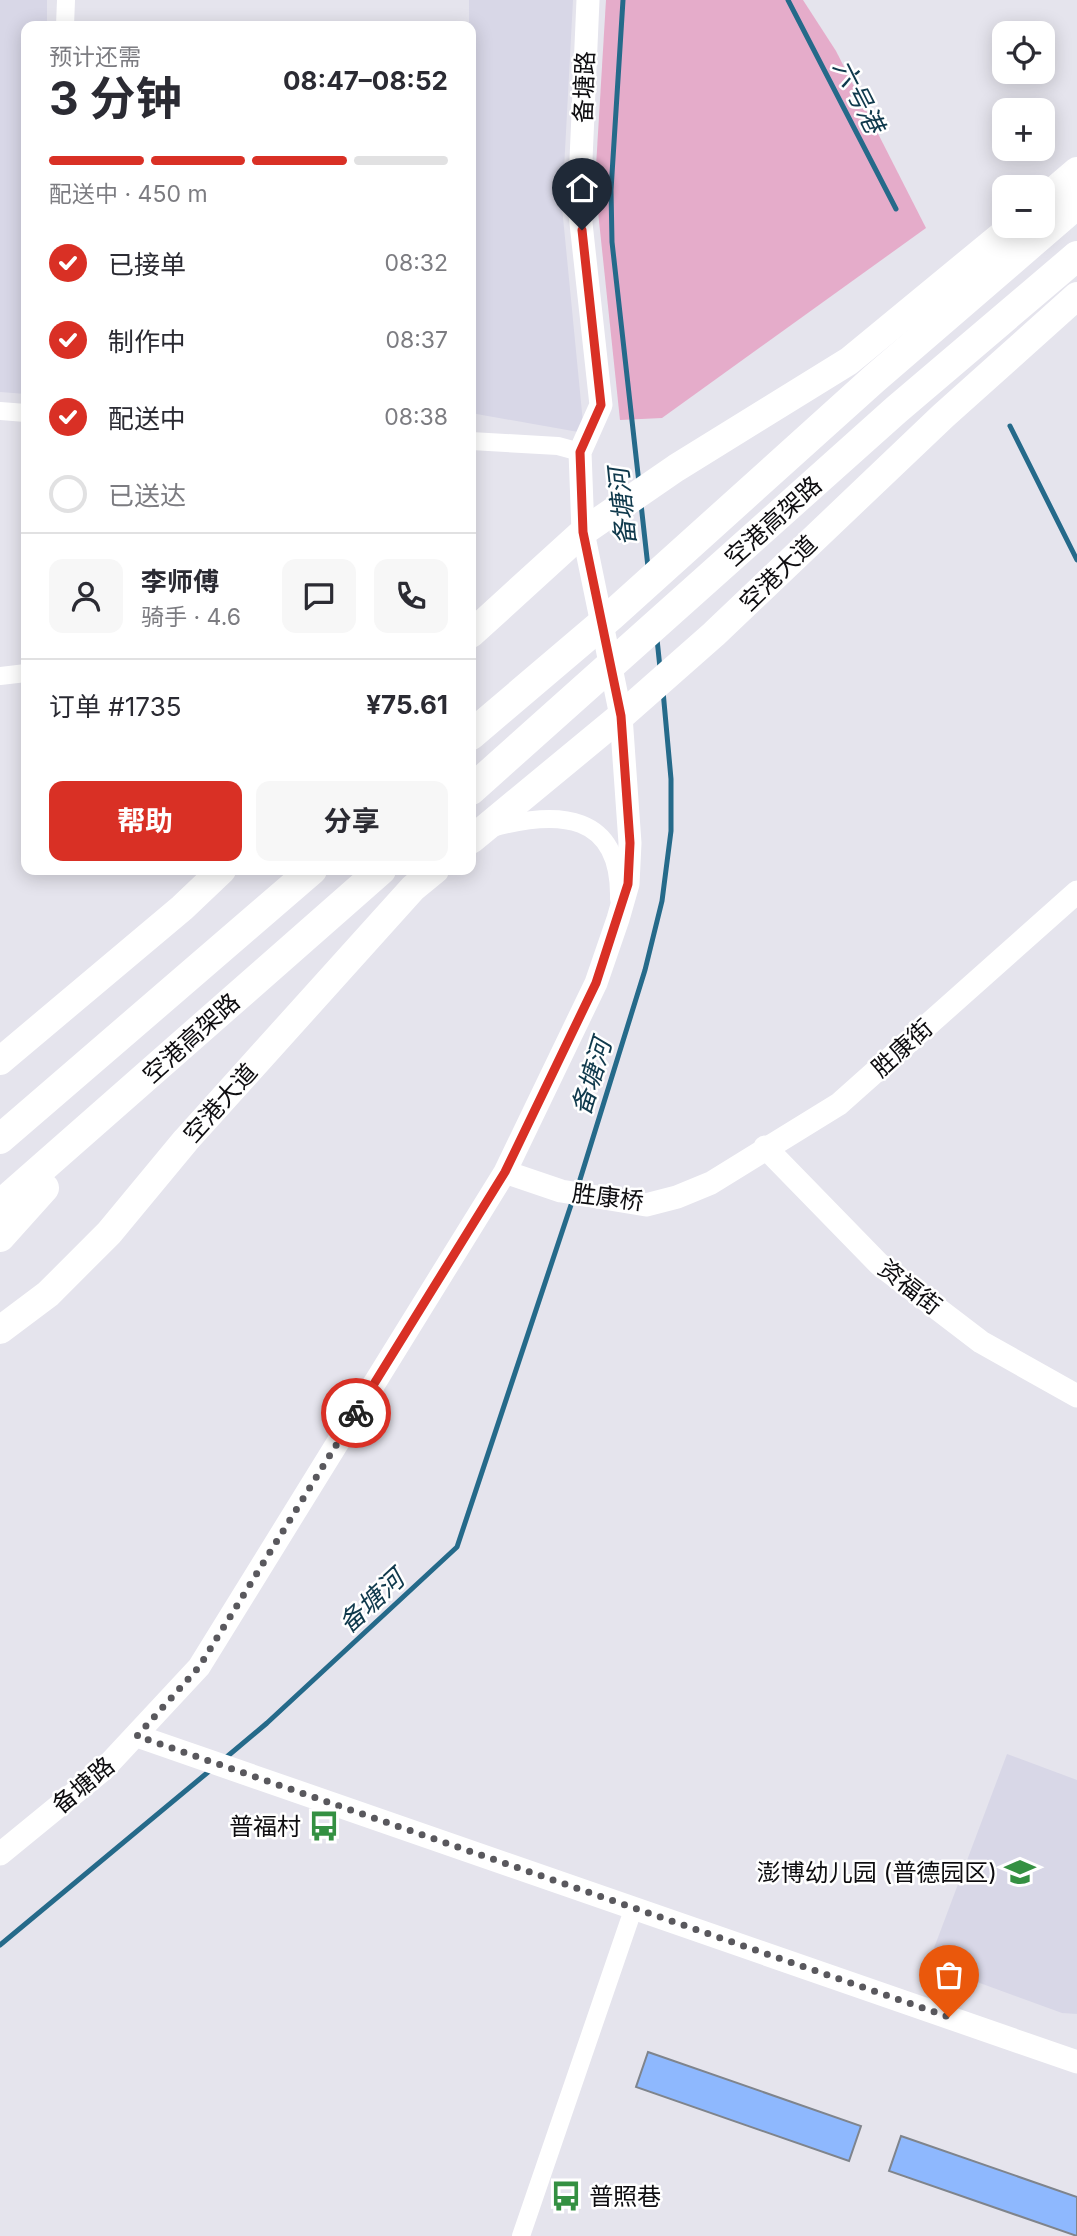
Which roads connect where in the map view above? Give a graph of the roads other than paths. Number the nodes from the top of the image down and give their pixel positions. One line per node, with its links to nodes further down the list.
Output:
1 (65, 0): 3 (street)
2 (588, 0): 13 (street, 备塘路)
3 (65, 21)
4 (1077, 171): 5 (main road)
5 (1055, 190)
6 (1077, 204): 19 (highway, 空港高架路)
7 (998, 238): 14 (main road)
8 (1077, 256): 20 (highway, 空港高架路)
9 (1077, 296): 18 (main road, 空港大道)
10 (0, 411): 11 (street)
11 (21, 413)
12 (476, 441): 13 (street)
13 (580, 452): 14 (street, 备塘路)
14 (583, 532): 15 (main road); 18 (street, 备塘路)
15 (476, 629)
16 (21, 674): 17 (street)
17 (0, 676)
18 (621, 716): 21 (main road, 空港大道); 27 (street, 备塘路)
19 (476, 731)
20 (476, 786)
21 (476, 836): 27 (street)
22 (217, 875): 29 (main road)
23 (306, 875): 28 (highway, 空港高架路)
24 (375, 875): 30 (highway, 空港高架路)
25 (429, 875): 38 (main road, 空港大道)
26 (1077, 892): 33 (street, 胜康街)
27 (618, 919): 34 (street, 备塘路)
28 (104, 1047): 31 (highway); 32 (highway, 空港高架路)
29 (0, 1061)
30 (129, 1094): 36 (highway, 空港高架路); 37 (highway)
31 (0, 1130)
32 (0, 1139)
33 (765, 1147): 35 (street, 胜康街); 39 (street, 资福街)
34 (505, 1172): 35 (street, 胜康桥); 40 (street, 备塘路)
35 (711, 1183)
36 (0, 1205)
37 (0, 1237)
38 (0, 1330)
39 (1077, 1396)
40 (137, 1736): 41 (street, 备塘路); 42 (street)
41 (0, 1854)
42 (634, 1907): 43 (street); 44 (street)
43 (1077, 2062)
44 (521, 2236)

